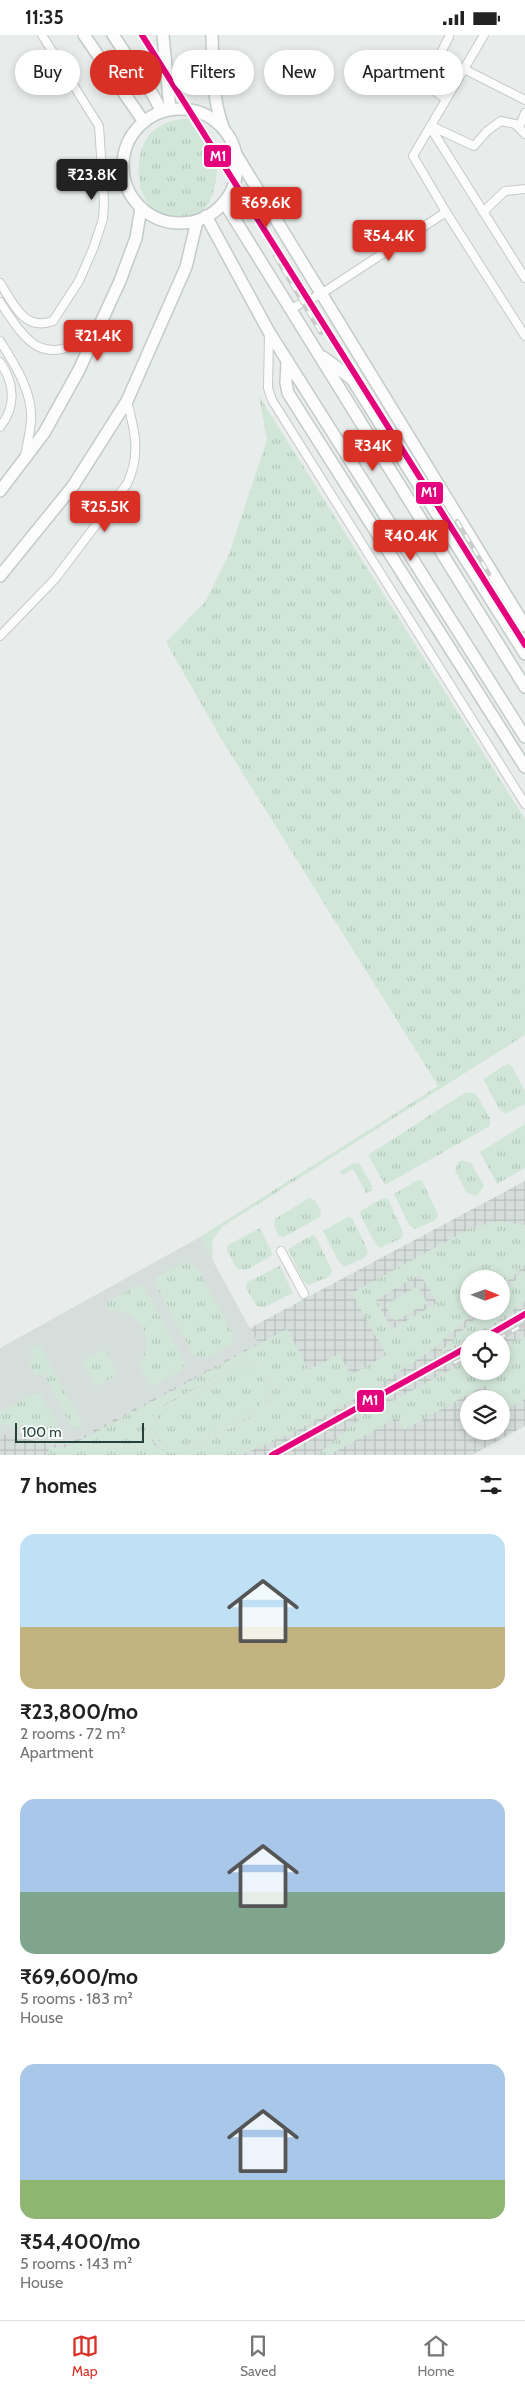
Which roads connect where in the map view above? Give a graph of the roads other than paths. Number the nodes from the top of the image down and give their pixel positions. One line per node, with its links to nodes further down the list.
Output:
1 (42, 35): 26 (street)
2 (84, 35): 13 (street)
3 (113, 35): 11 (street)
4 (162, 35): 11 (street)
5 (212, 35): 16 (street)
6 (484, 35): 8 (street)
7 (449, 37): 9 (street)
8 (464, 69): 9 (street); 10 (street)
9 (446, 99): 15 (street)
10 (525, 100)
11 (166, 111): 13 (street); 16 (street)
12 (525, 113): 14 (street)
13 (144, 122): 21 (street)
14 (517, 125): 15 (street); 17 (street)
15 (430, 127): 22 (street); 23 (street)
16 (225, 131): 18 (street)
17 (525, 134)
18 (234, 151): 20 (street); 27 (street)
19 (525, 189): 23 (street)
20 (224, 202): 24 (street); 29 (street)
21 (141, 208): 24 (street); 31 (street)
22 (446, 212): 27 (street); 32 (street)
23 (483, 212): 25 (street)
24 (201, 219): 30 (street); 41 (street)
25 (525, 277)
26 (0, 283)
27 (321, 294): 29 (street); 46 (street)
28 (0, 302): 31 (street)
29 (290, 309): 34 (street)
30 (269, 332): 35 (street); 52 (street)
31 (96, 333): 43 (street)
32 (525, 336)
33 (0, 341): 37 (street)
34 (319, 355): 48 (street); 49 (street)
35 (287, 360): 50 (street); 51 (street)
36 (0, 362): 38 (street)
37 (17, 369): 38 (street); 39 (street)
38 (3, 378): 40 (street)
39 (29, 397): 40 (street); 43 (street)
40 (12, 398): 42 (street)
41 (127, 401): 45 (street); 47 (street)
42 (0, 427)
43 (25, 458): 44 (street)
44 (0, 491)
45 (0, 577)
46 (525, 625)
47 (0, 636)
48 (525, 654)
49 (525, 687)
50 (525, 737)
51 (525, 767)
52 (525, 804)
53 (281, 1251): 54 (street)
54 (304, 1294)

